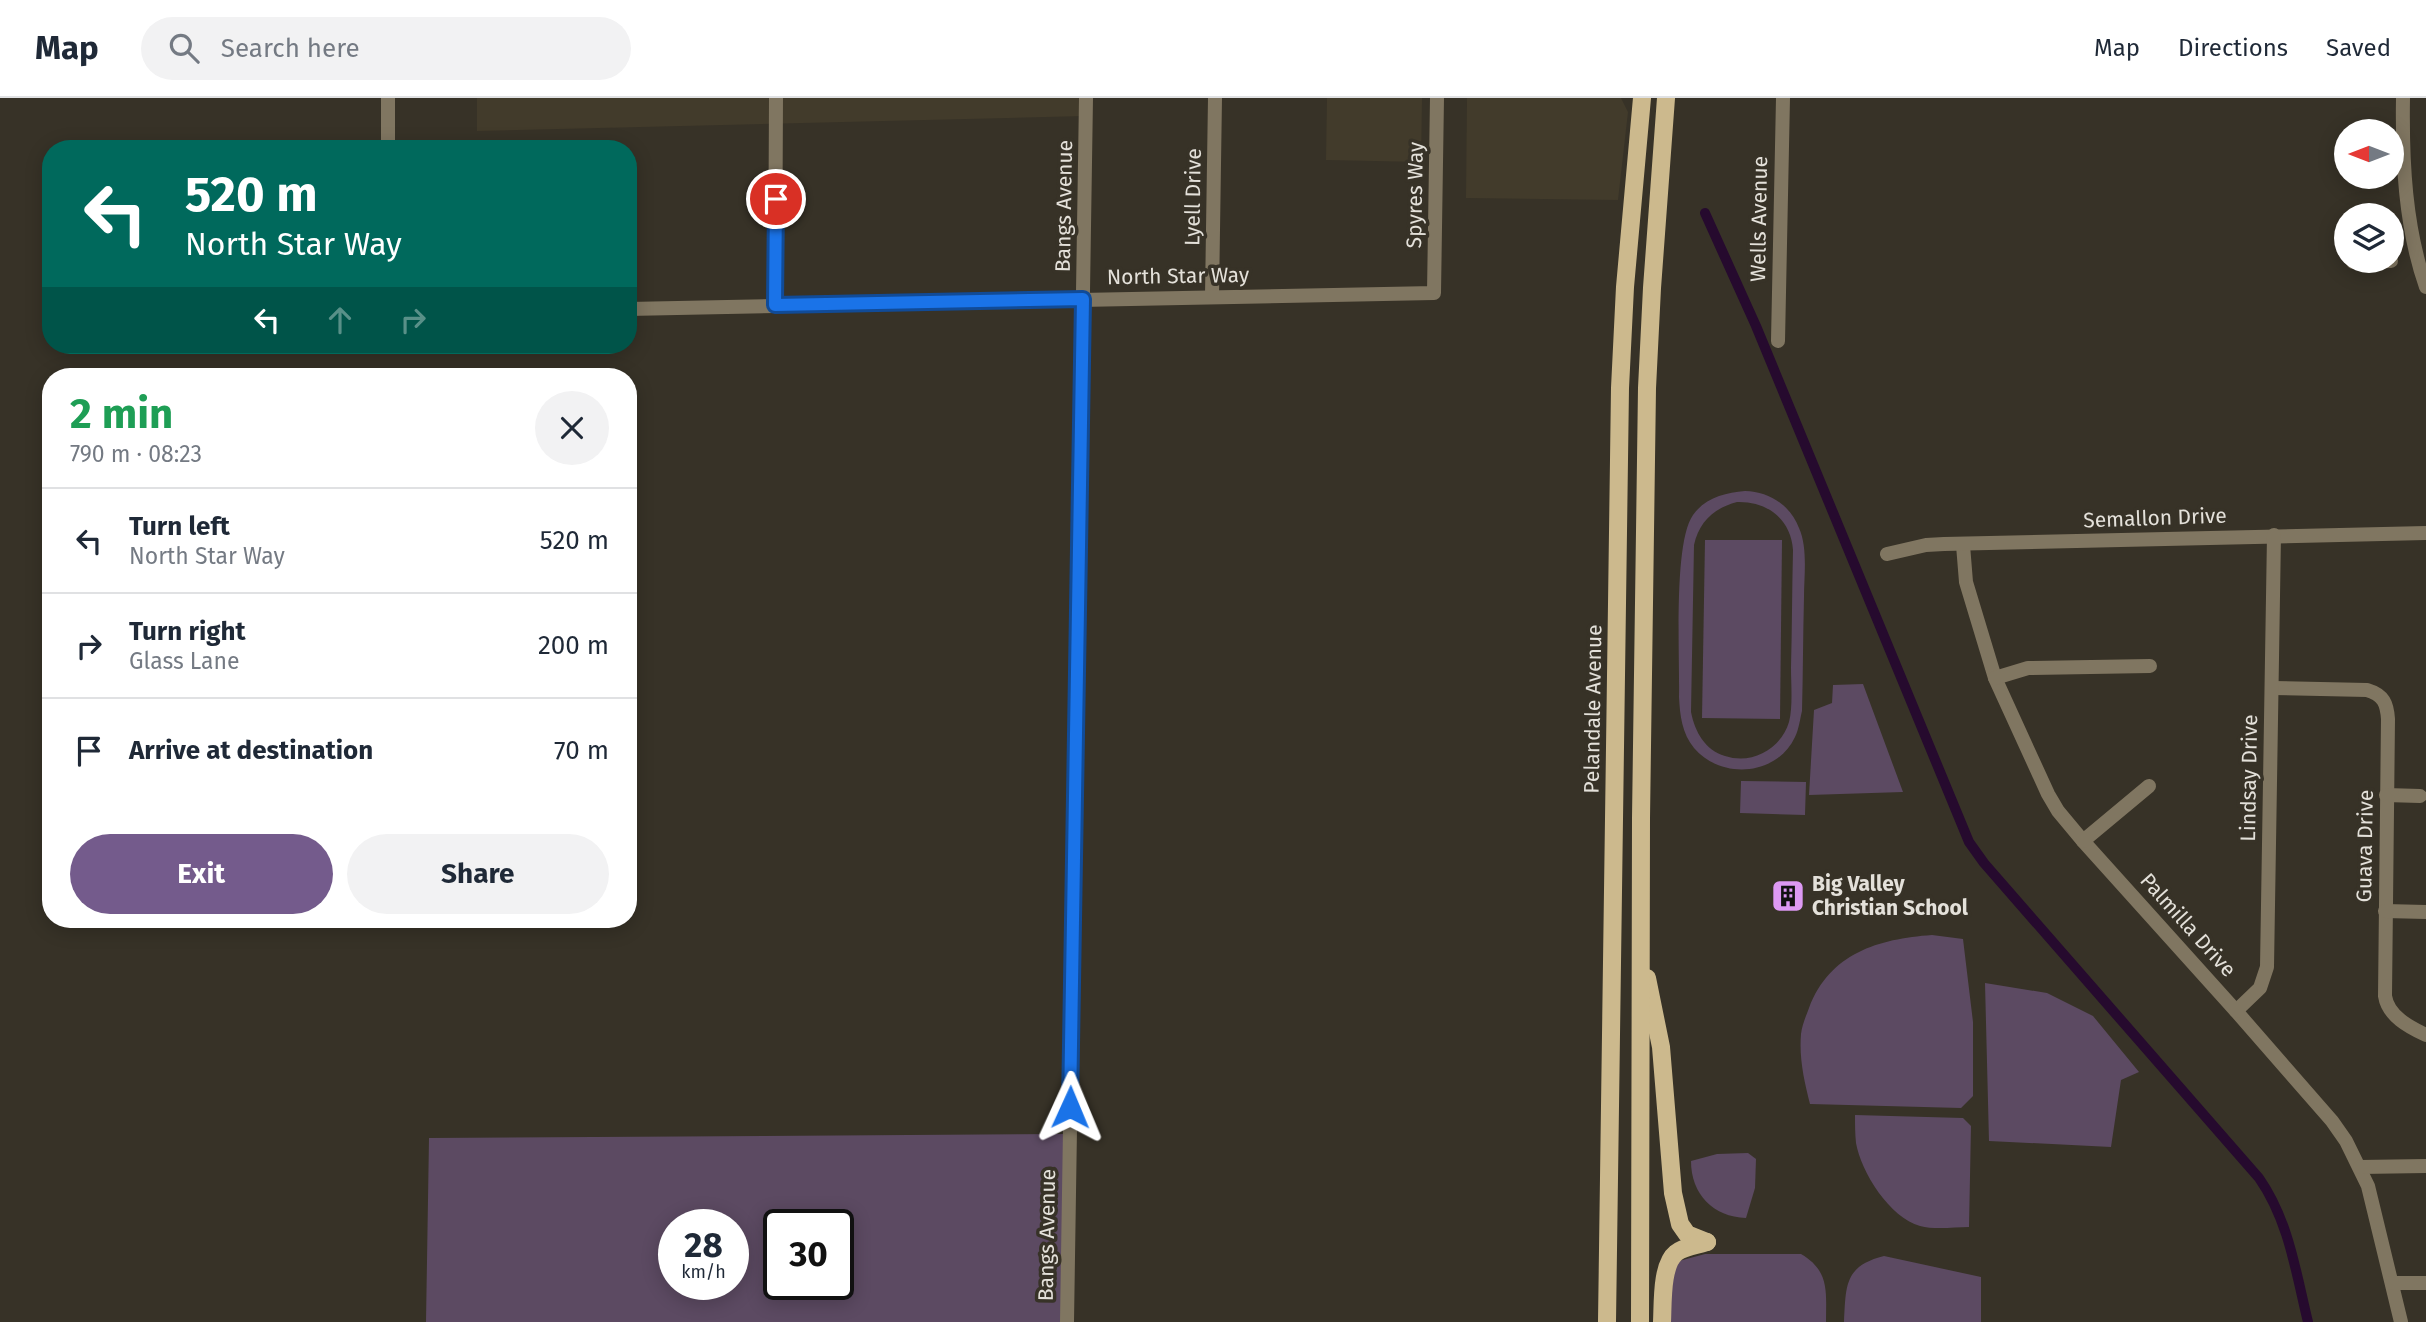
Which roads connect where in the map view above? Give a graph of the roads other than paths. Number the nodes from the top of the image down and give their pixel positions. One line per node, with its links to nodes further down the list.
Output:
1 (388, 98): 10 (street)
2 (776, 98): 16 (street)
3 (1086, 98): 15 (street, Bangs Avenue)
4 (1215, 98): 14 (street, Lyell Drive)
5 (1437, 98): 13 (street, Spyres Way)
6 (1642, 98): 40 (main road, Pelandale Avenue)
7 (1666, 98): 32 (main road)
8 (1783, 98): 18 (street, Wells Avenue)
9 (2403, 98): 11 (street)
10 (388, 140)
11 (2421, 258): 12 (street)
12 (2426, 287)
13 (1434, 293): 14 (street, North Star Way)
14 (1212, 296): 15 (street, North Star Way)
15 (1083, 299): 16 (street, North Star Way); 39 (street, Bangs Avenue)
16 (775, 305): 17 (street, North Star Way)
17 (637, 309)
18 (1778, 341)
19 (2426, 533): 20 (street, Semallon Drive)
20 (2274, 535): 21 (street, Semallon Drive); 25 (street, Lindsay Drive)
21 (1963, 545): 22 (street, Semallon Drive); 24 (street, Palmilla Drive)
22 (1887, 554)
23 (2150, 666): 24 (street)
24 (1995, 678): 29 (street, Palmilla Drive)
25 (2272, 688): 27 (street, Guava Drive); 33 (street, Lindsay Drive)
26 (2149, 786): 29 (street)
27 (2386, 795): 28 (street); 30 (street, Guava Drive)
28 (2420, 796)
29 (2084, 841): 33 (street, Palmilla Drive)
30 (2385, 911): 31 (street); 34 (street, Guava Drive)
31 (2426, 912)
32 (1640, 952): 41 (main road); 42 (main road)
33 (2236, 1012): 36 (street, Palmilla Drive)
34 (2426, 1035)
35 (2426, 1166): 36 (street)
36 (2360, 1167): 37 (street, Palmilla Drive)
37 (2392, 1283): 38 (street); 43 (street, Palmilla Drive)
38 (2426, 1283)
39 (1067, 1322)
40 (1607, 1322)
41 (1640, 1322)
42 (1662, 1322)
43 (2401, 1322)

